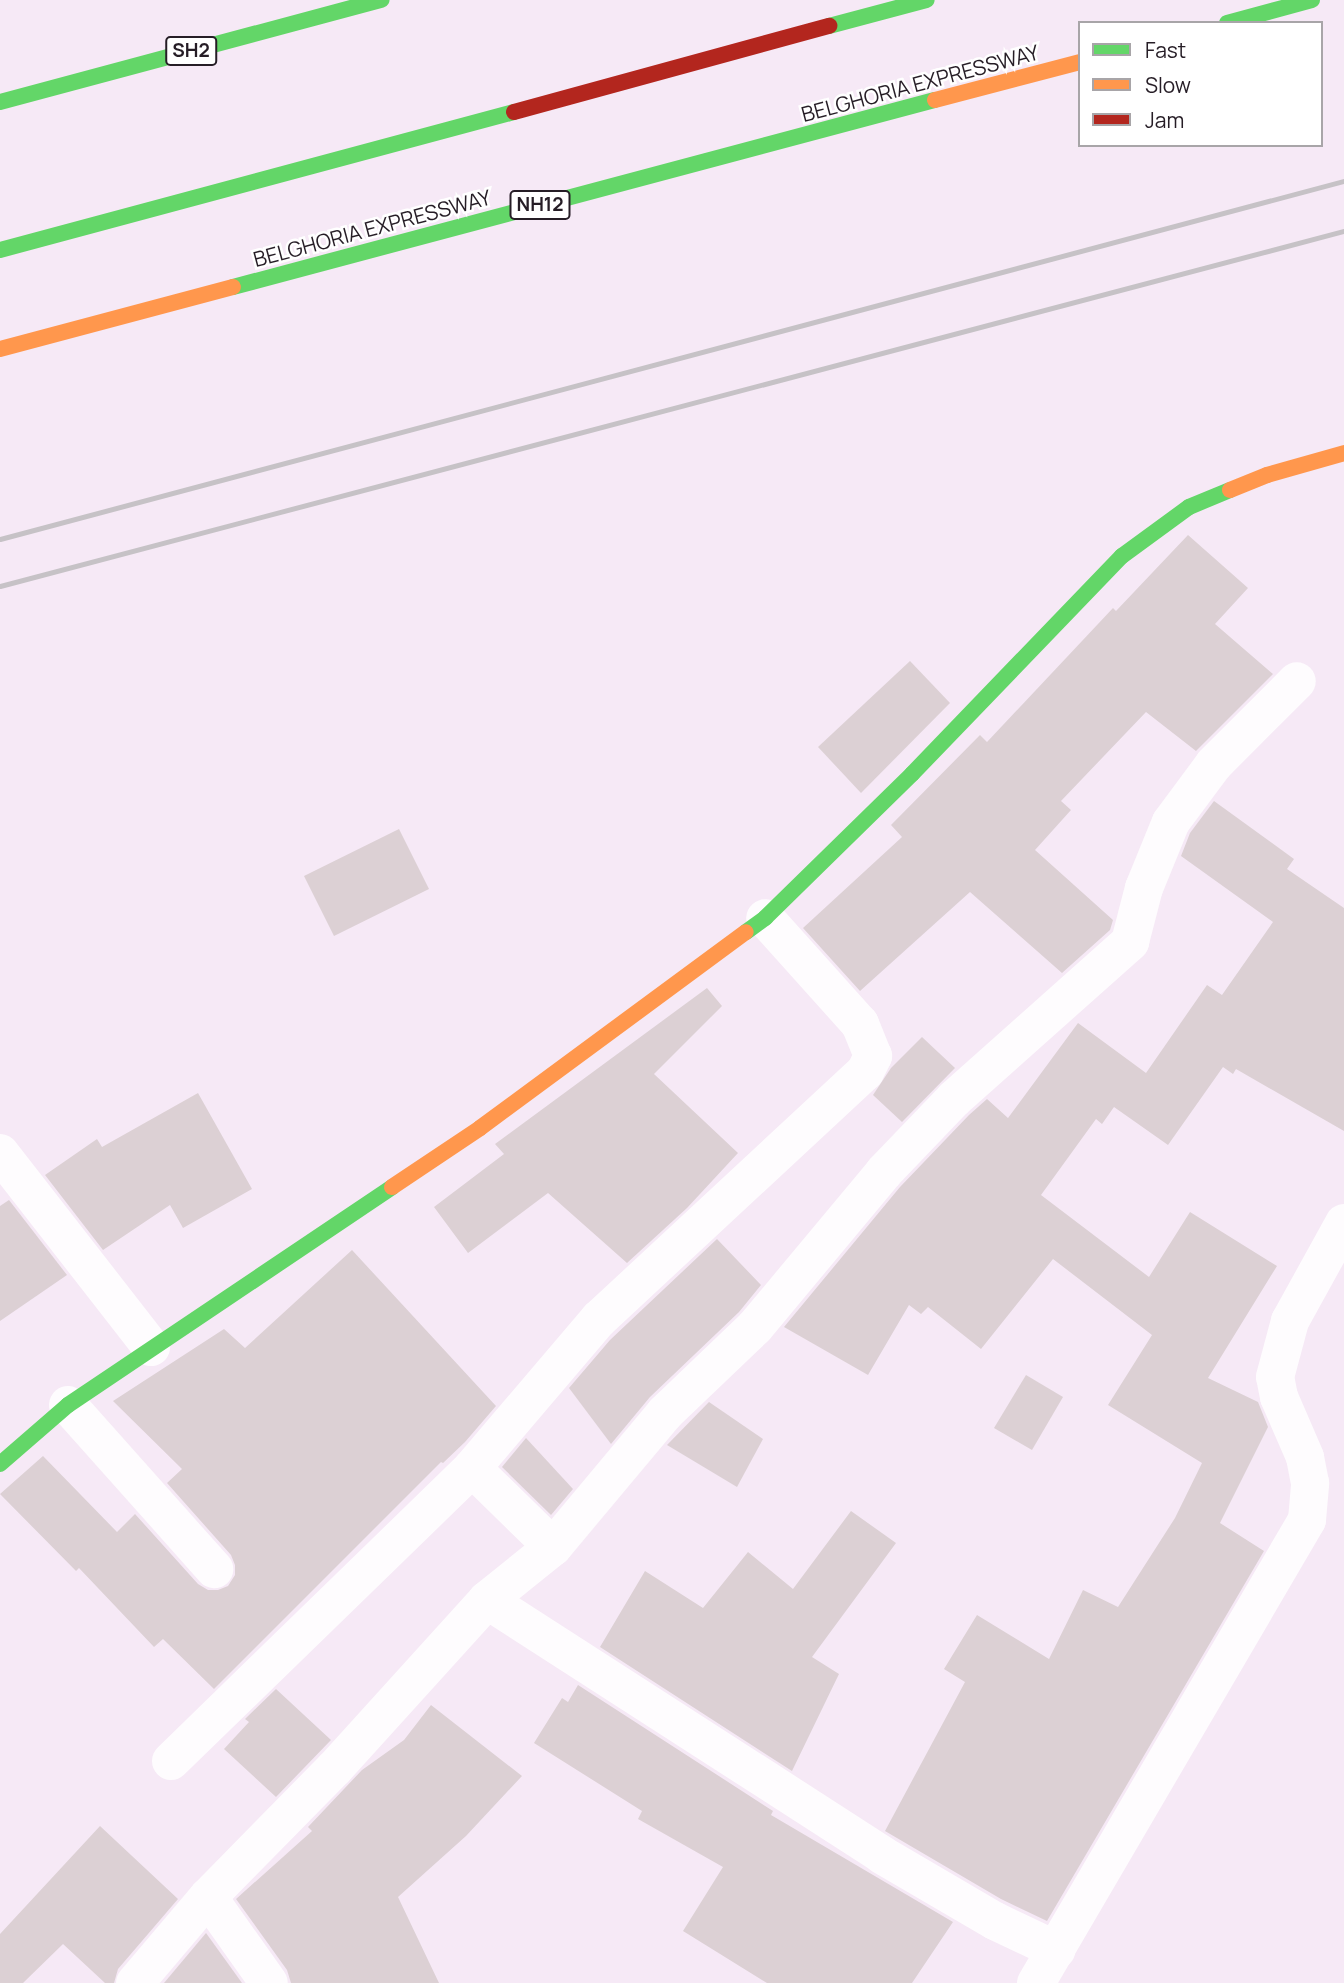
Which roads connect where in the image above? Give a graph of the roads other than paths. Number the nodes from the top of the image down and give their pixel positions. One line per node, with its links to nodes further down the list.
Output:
1 (382, 0): 6 (main road, SH2)
2 (927, 0): 7 (main road)
3 (1312, 0): 4 (main road)
4 (1234, 21)
5 (1078, 63): 8 (main road, BELGHORIA EXPRESSWAY / NH12)
6 (0, 102)
7 (0, 250)
8 (0, 349)
9 (1344, 453): 11 (main road)
10 (1297, 681): 18 (street)
11 (765, 918): 14 (main road); 17 (street)
12 (0, 1153): 14 (street)
13 (1344, 1223): 23 (street)
14 (151, 1347): 15 (main road)
15 (68, 1405): 16 (main road); 19 (street)
16 (0, 1464)
17 (472, 1468): 18 (street); 21 (street)
18 (553, 1548): 20 (street)
19 (214, 1569)
20 (488, 1600): 22 (street); 23 (street)
21 (171, 1761)
22 (208, 1897): 24 (street); 25 (street)
23 (1056, 1950): 26 (street)
24 (135, 1983)
25 (269, 1983)
26 (1036, 1983)

